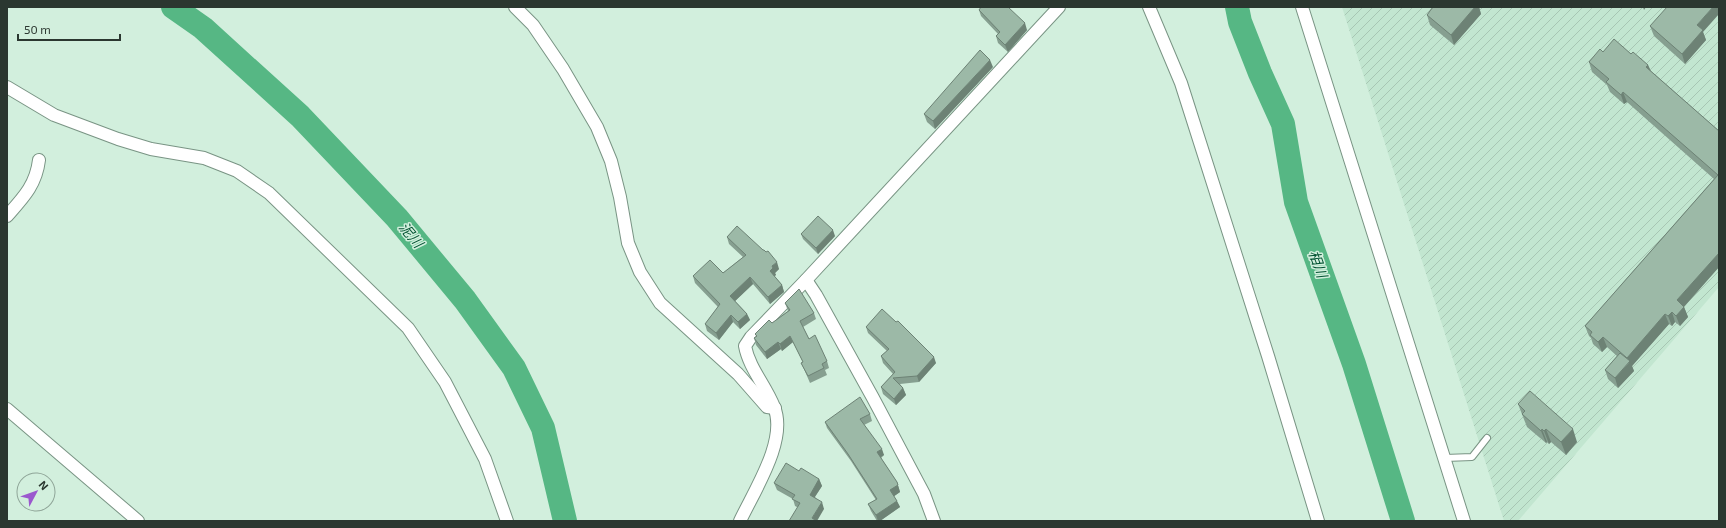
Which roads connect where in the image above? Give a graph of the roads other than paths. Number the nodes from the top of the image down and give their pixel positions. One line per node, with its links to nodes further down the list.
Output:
1 (515, 7): 9 (street)
2 (1059, 7): 8 (street)
3 (1149, 7): 17 (street)
4 (1302, 7): 12 (street)
5 (7, 88): 14 (street)
6 (39, 160): 7 (street)
7 (7, 216)
8 (806, 280): 9 (street); 16 (street)
9 (775, 408): 15 (street)
10 (7, 409): 13 (street)
11 (1487, 438): 12 (lane)
12 (1445, 458): 18 (street)
13 (138, 521)
14 (507, 521)
15 (740, 521)
16 (934, 521)
17 (1318, 521)
18 (1464, 521)

